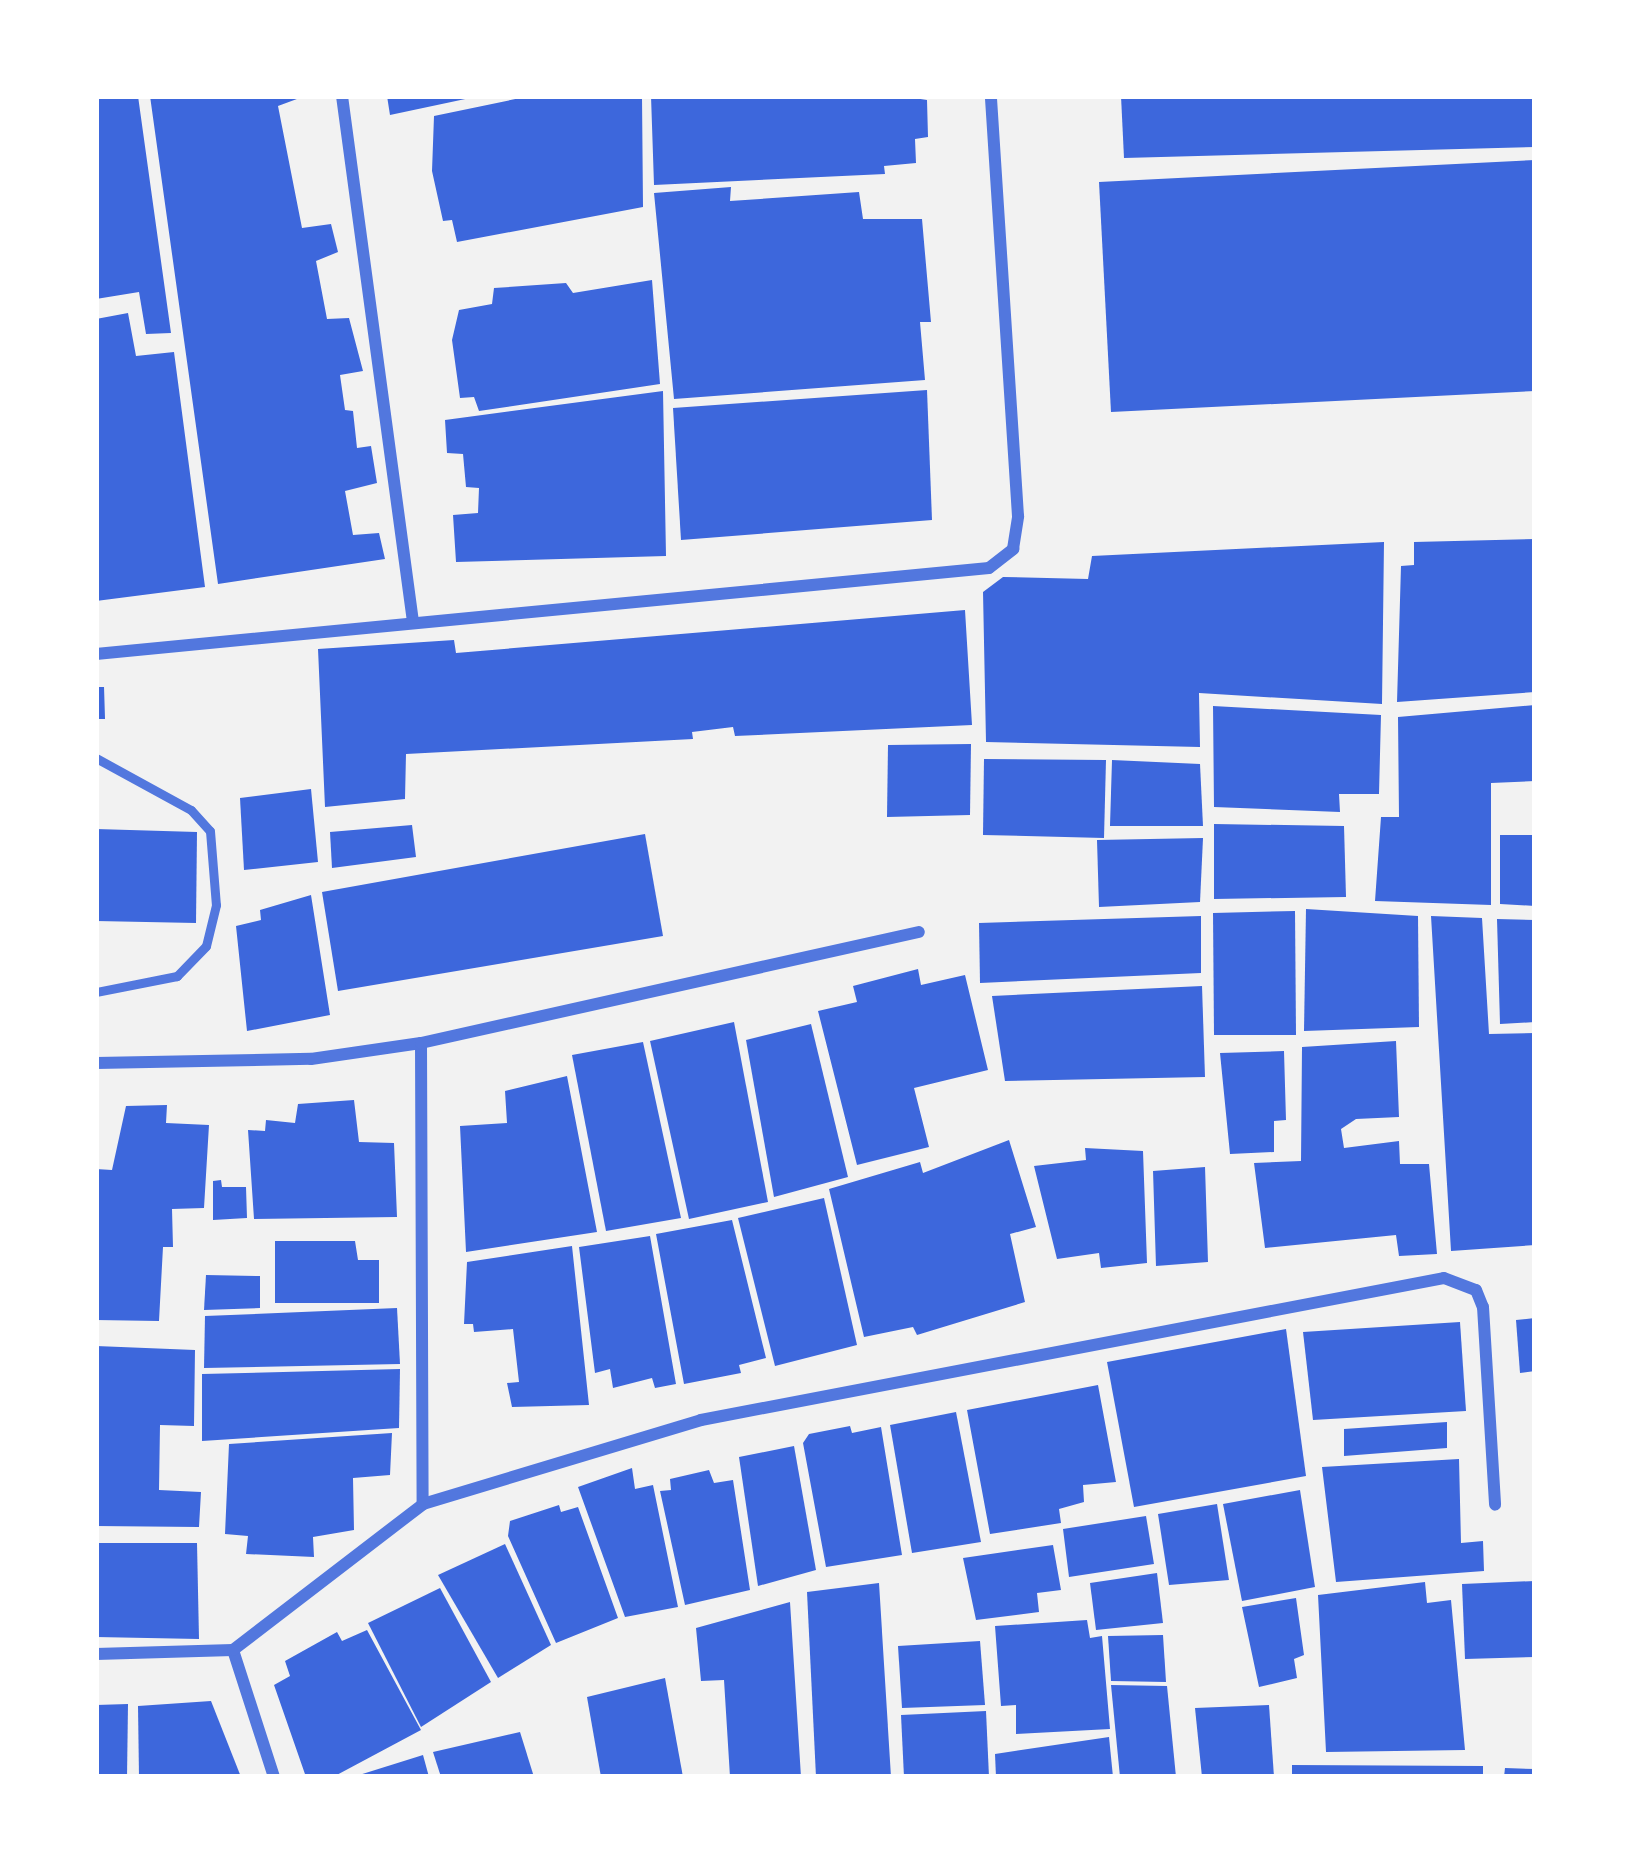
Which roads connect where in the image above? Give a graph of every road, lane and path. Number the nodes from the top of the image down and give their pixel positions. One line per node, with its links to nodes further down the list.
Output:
1 (342, 96): 3 (street)
2 (992, 96): 3 (street)
3 (413, 622): 4 (street)
4 (96, 654)
5 (96, 758): 7 (lane)
6 (919, 932): 8 (street)
7 (96, 992)
8 (421, 1043): 9 (street); 10 (street)
9 (96, 1064)
10 (423, 1504): 11 (street); 12 (street)
11 (1495, 1505)
12 (233, 1650): 13 (street); 14 (street)
13 (96, 1654)
14 (274, 1777)

